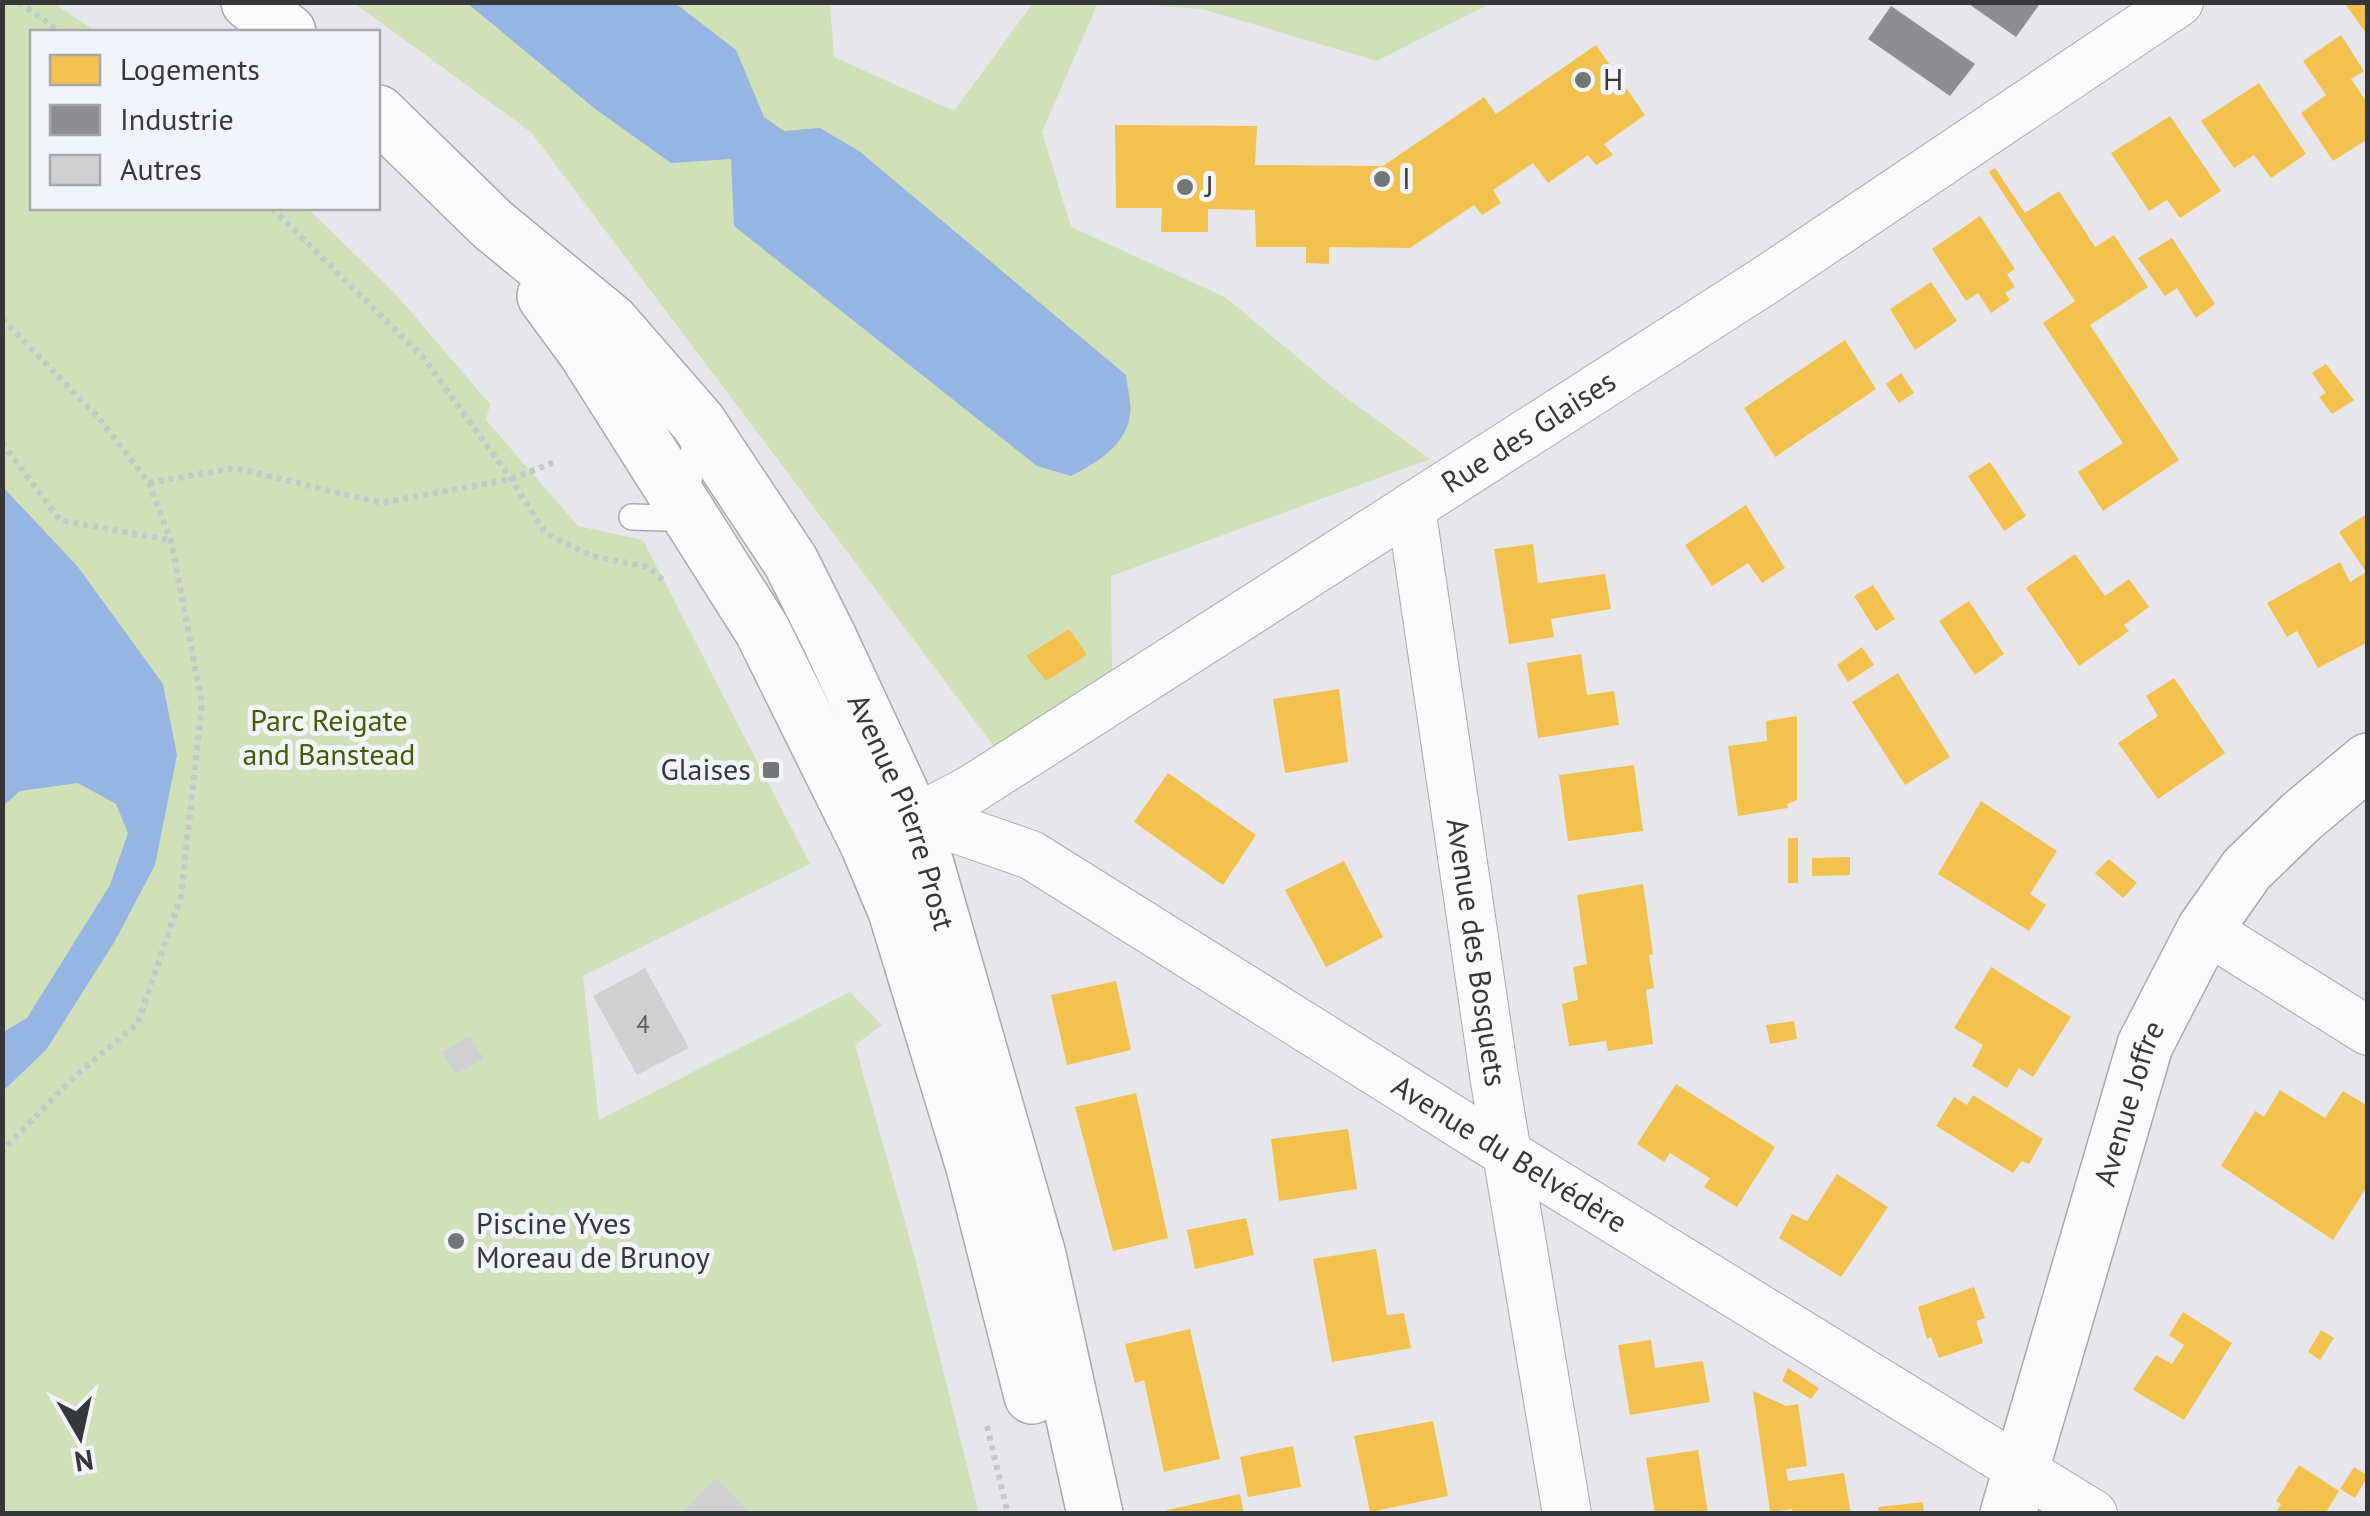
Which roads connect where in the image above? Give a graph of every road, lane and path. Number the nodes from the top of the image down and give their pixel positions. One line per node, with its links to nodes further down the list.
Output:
1 (19, 2): 4 (path)
2 (249, 2): 5 (main road)
3 (2179, 2): 15 (street, Rue des Glaises)
4 (57, 30)
5 (285, 30)
6 (380, 115): 8 (main road, Avenue Pierre Prost)
7 (274, 210): 13 (path)
8 (493, 225): 10 (main road, Avenue Pierre Prost); 16 (main road, Avenue Pierre Prost)
9 (2, 319): 14 (path)
10 (698, 422): 16 (lane); 21 (main road, Avenue Pierre Prost)
11 (2, 443): 18 (path)
12 (555, 462): 13 (path)
13 (511, 479): 14 (path); 19 (path)
14 (149, 483): 18 (path)
15 (1411, 507): 21 (street, Rue des Glaises); 25 (street, Avenue des Bosquets)
16 (685, 508): 17 (lane); 21 (main road, Avenue Pierre Prost)
17 (632, 516)
18 (171, 541): 24 (path)
19 (676, 592)
20 (2368, 761): 22 (main road, Avenue Joffre)
21 (890, 832): 25 (street, Avenue du Belvédère); 29 (main road, Avenue Pierre Prost); 30 (main road, Avenue Pierre Prost)
22 (2205, 928): 23 (street); 27 (main road, Avenue Joffre)
23 (2368, 1032)
24 (2, 1150)
25 (1508, 1154): 27 (street, Avenue du Belvédère); 31 (street, Avenue des Bosquets)
26 (986, 1421): 28 (path)
27 (2015, 1491): 32 (street, Avenue du Belvédère)
28 (1008, 1514)
29 (1061, 1514)
30 (1095, 1514)
31 (1568, 1514)
32 (2092, 1514)

